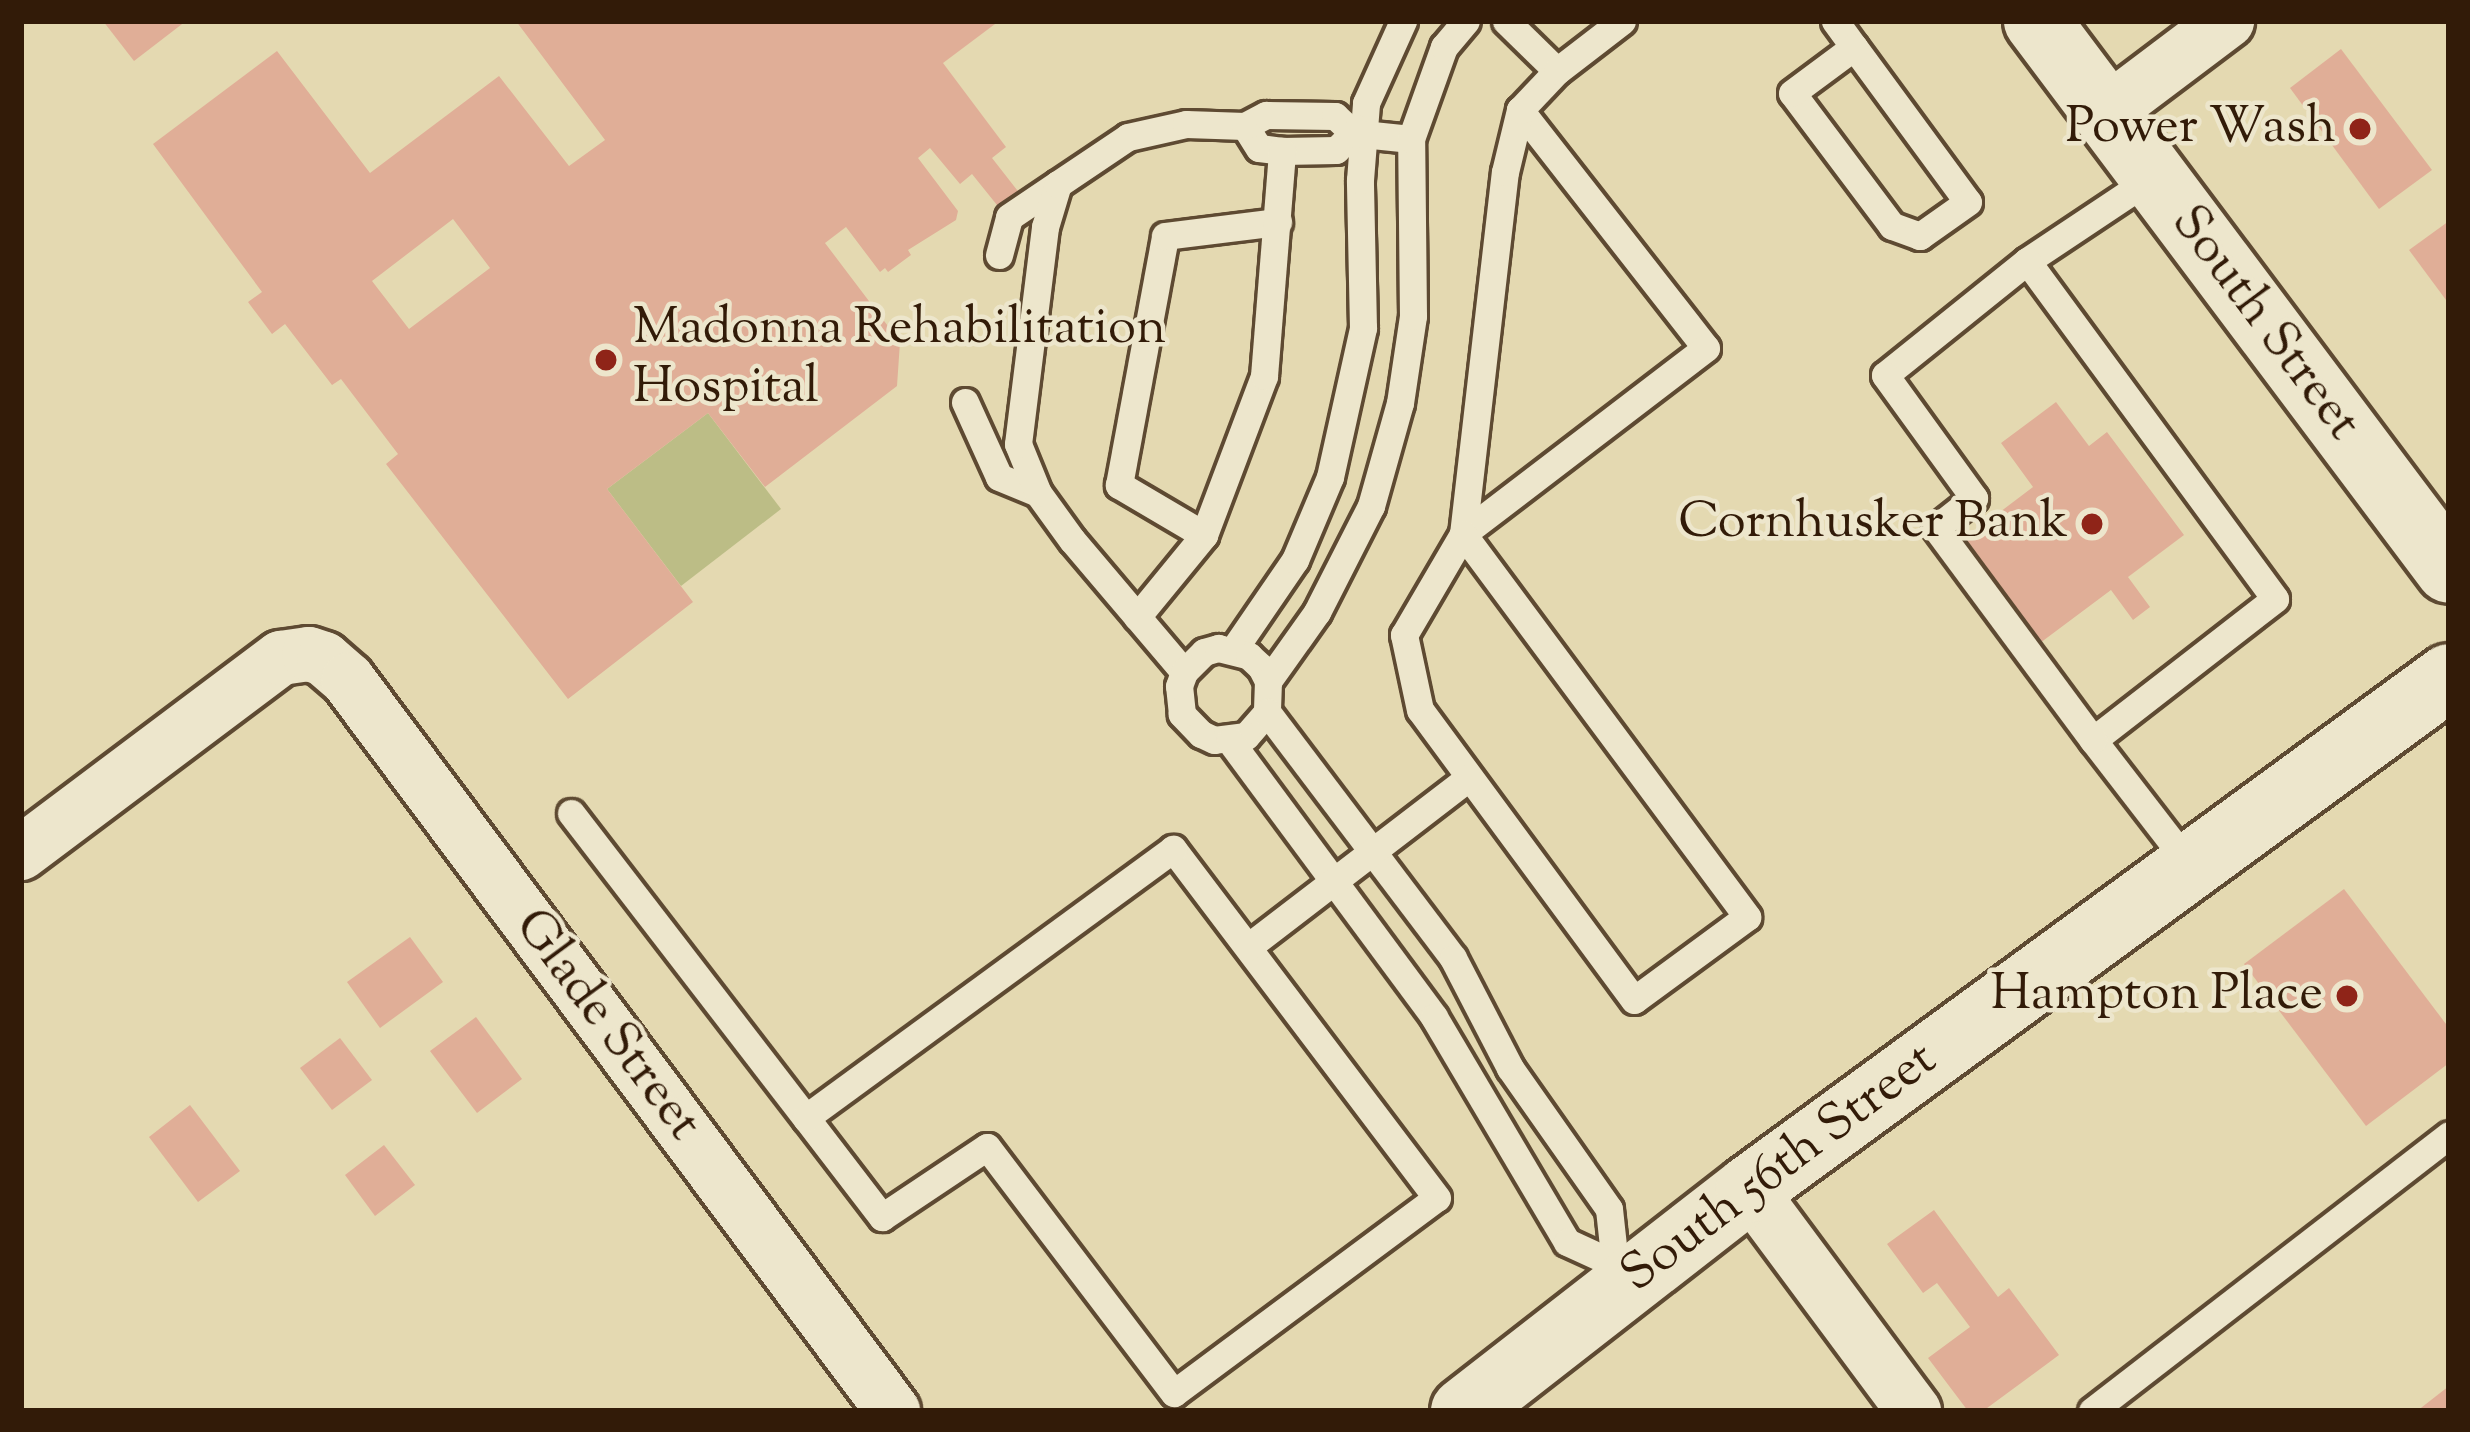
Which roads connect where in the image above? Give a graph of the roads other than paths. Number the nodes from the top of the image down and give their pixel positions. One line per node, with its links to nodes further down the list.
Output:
1 (1402, 21): 13 (lane)
2 (1466, 21): 14 (lane)
3 (1507, 21): 9 (lane)
4 (1622, 21): 9 (lane)
5 (1834, 21): 8 (lane)
6 (2037, 21): 11 (main road, South Street)
7 (2228, 21): 11 (street)
8 (1855, 47): 8 (lane)
9 (1557, 71): 10 (lane)
10 (1520, 110): 23 (lane); 23 (lane)
11 (2105, 113): 16 (main road, South Street)
12 (1245, 126): 13 (lane); 15 (lane); 17 (lane)
13 (1358, 133): 14 (lane); 15 (lane); 27 (lane)
14 (1411, 139): 30 (lane)
15 (1282, 151): 18 (lane)
16 (2153, 177): 20 (lane); 25 (main road, South Street)
17 (1058, 184): 19 (lane); 22 (lane)
18 (1278, 222): 24 (lane); 24 (lane)
19 (999, 255)
20 (2027, 261): 32 (lane); 32 (lane)
21 (965, 402): 22 (lane)
22 (1038, 493): 26 (lane)
23 (1463, 534): 34 (lane); 34 (lane)
24 (1204, 535): 26 (lane)
25 (2449, 570)
26 (1137, 617): 28 (lane)
27 (1234, 650): 28 (lane); 30 (lane)
28 (1184, 672): 33 (lane)
29 (2449, 677): 38 (main road, South 56th Street)
30 (1268, 681): 31 (lane)
31 (1267, 712): 33 (lane); 37 (lane)
32 (2093, 740): 38 (lane)
33 (1230, 741): 39 (lane)
34 (1468, 778): 37 (lane)
35 (571, 813): 41 (lane)
36 (21, 853): 45 (street, Glade Street)
37 (1374, 854): 39 (lane); 44 (lane)
38 (2189, 864): 43 (main road, South 56th Street)
39 (1335, 885): 40 (lane); 44 (lane)
40 (1248, 947): 41 (lane); 41 (lane)
41 (806, 1118)
42 (2449, 1135): 48 (lane)
43 (1749, 1189): 44 (main road, South 56th Street); 47 (street)
44 (1622, 1274): 46 (main road, South 56th Street)
45 (893, 1411)
46 (1463, 1411)
47 (1914, 1411)
48 (2092, 1411)

